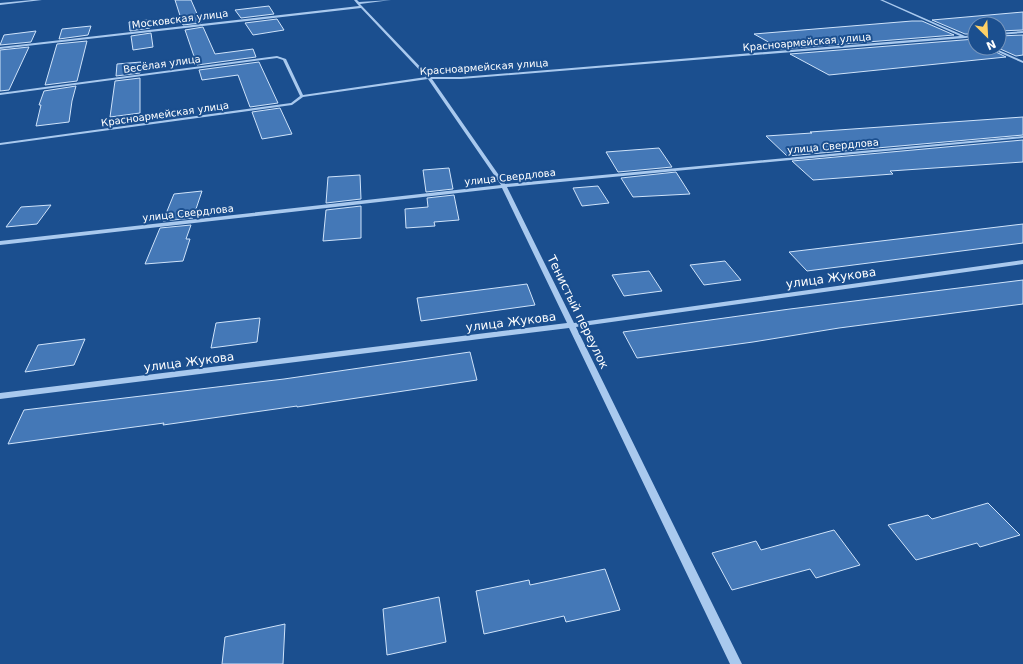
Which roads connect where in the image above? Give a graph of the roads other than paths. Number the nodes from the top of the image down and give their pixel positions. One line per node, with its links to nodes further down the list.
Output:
1 (41, 0): 5 (street)
2 (390, 0): 4 (street, Московская улица)
3 (881, 0): 8 (street)
4 (358, 3): 9 (street, Московская улица); 12 (street, Тенистый переулок)
5 (0, 4)
6 (1023, 32): 7 (street)
7 (1007, 33)
8 (966, 37): 12 (street, Красноармейская улица)
9 (0, 48)
10 (1007, 55): 11 (street)
11 (1023, 62)
12 (429, 78): 14 (street, Красноармейская улица); 17 (street, Тенистый переулок)
13 (0, 94): 14 (street, Весёлая улица)
14 (302, 96): 16 (street, Красноармейская улица)
15 (1023, 137): 17 (street, улица Свердлова)
16 (0, 144)
17 (504, 186): 18 (street, улица Свердлова); 20 (street, Тенистый переулок)
18 (0, 243)
19 (1023, 262): 20 (street, улица Жукова)
20 (572, 325): 21 (street, улица Жукова); 22 (street, Тенистый переулок)
21 (0, 396)
22 (736, 664)

